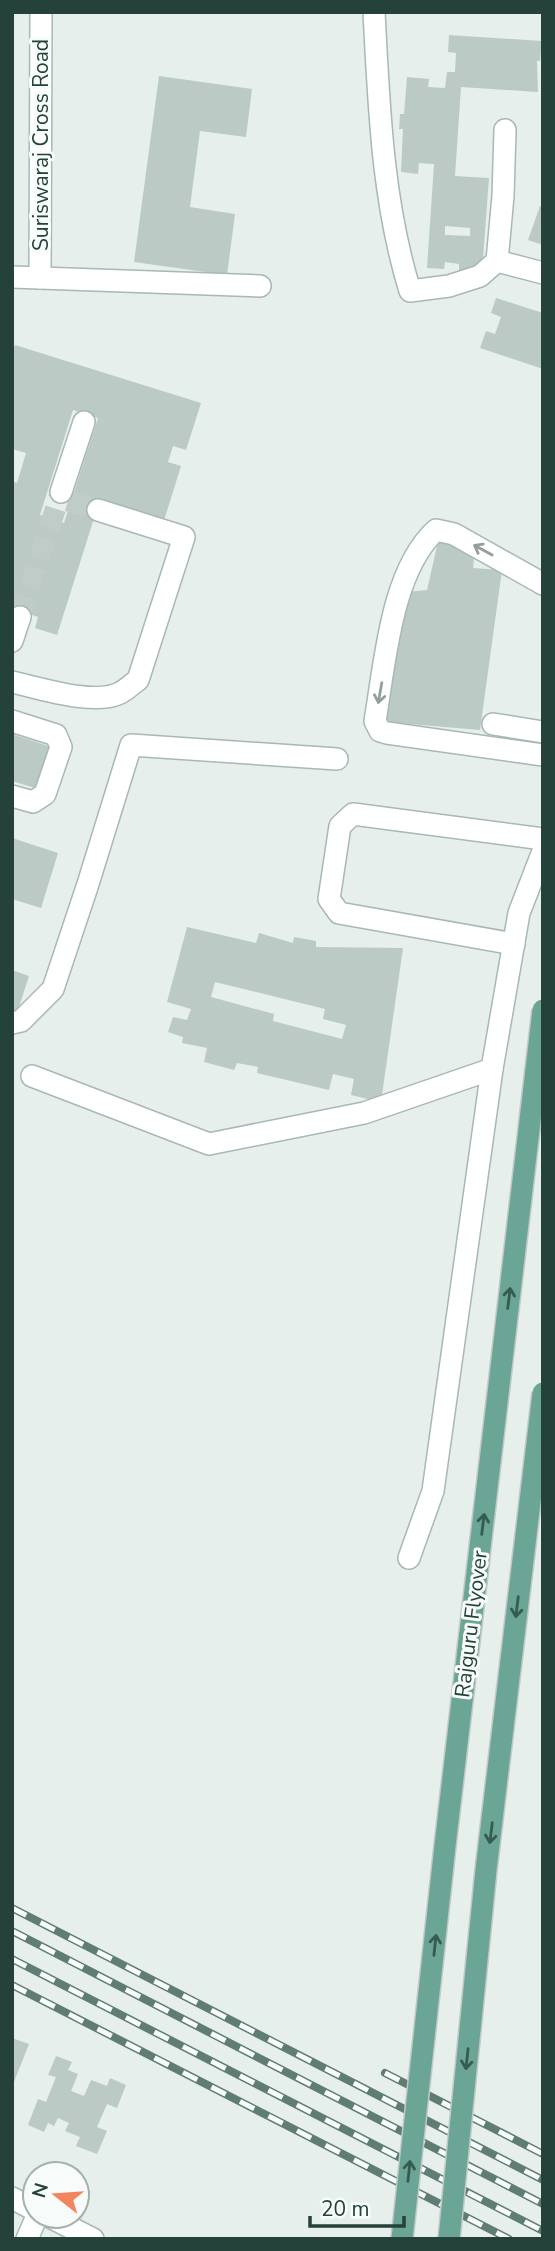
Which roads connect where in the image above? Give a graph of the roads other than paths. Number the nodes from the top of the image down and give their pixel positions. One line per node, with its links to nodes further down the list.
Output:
1 (41, 12): 7 (street, Suriswaraj Cross Road)
2 (374, 12): 4 (street)
3 (505, 130): 4 (street)
4 (497, 261): 5 (street)
5 (543, 273)
6 (12, 277): 7 (street)
7 (40, 278): 8 (street)
8 (260, 286)
9 (84, 422): 10 (street)
10 (63, 497)
11 (98, 510): 15 (street)
12 (543, 584): 19 (street, one-way to 19)
13 (20, 617): 14 (street)
14 (12, 641)
15 (12, 681)
16 (12, 721): 21 (street)
17 (493, 724): 18 (street)
18 (543, 732)
19 (543, 755)
20 (337, 758): 26 (street)
21 (12, 796)
22 (543, 839): 24 (street)
23 (543, 851): 24 (street)
24 (514, 944): 27 (street)
25 (543, 1010): 33 (main road, Rajguru Flyover, one-way to 25, bridge)
26 (12, 1023)
27 (492, 1069): 28 (street); 30 (street)
28 (32, 1076)
29 (543, 1393): 34 (main road, Rajguru Flyover, one-way to 34, bridge)
30 (409, 1558)
31 (75, 2230): 32 (street)
32 (93, 2239)
33 (402, 2239)
34 (449, 2239)

